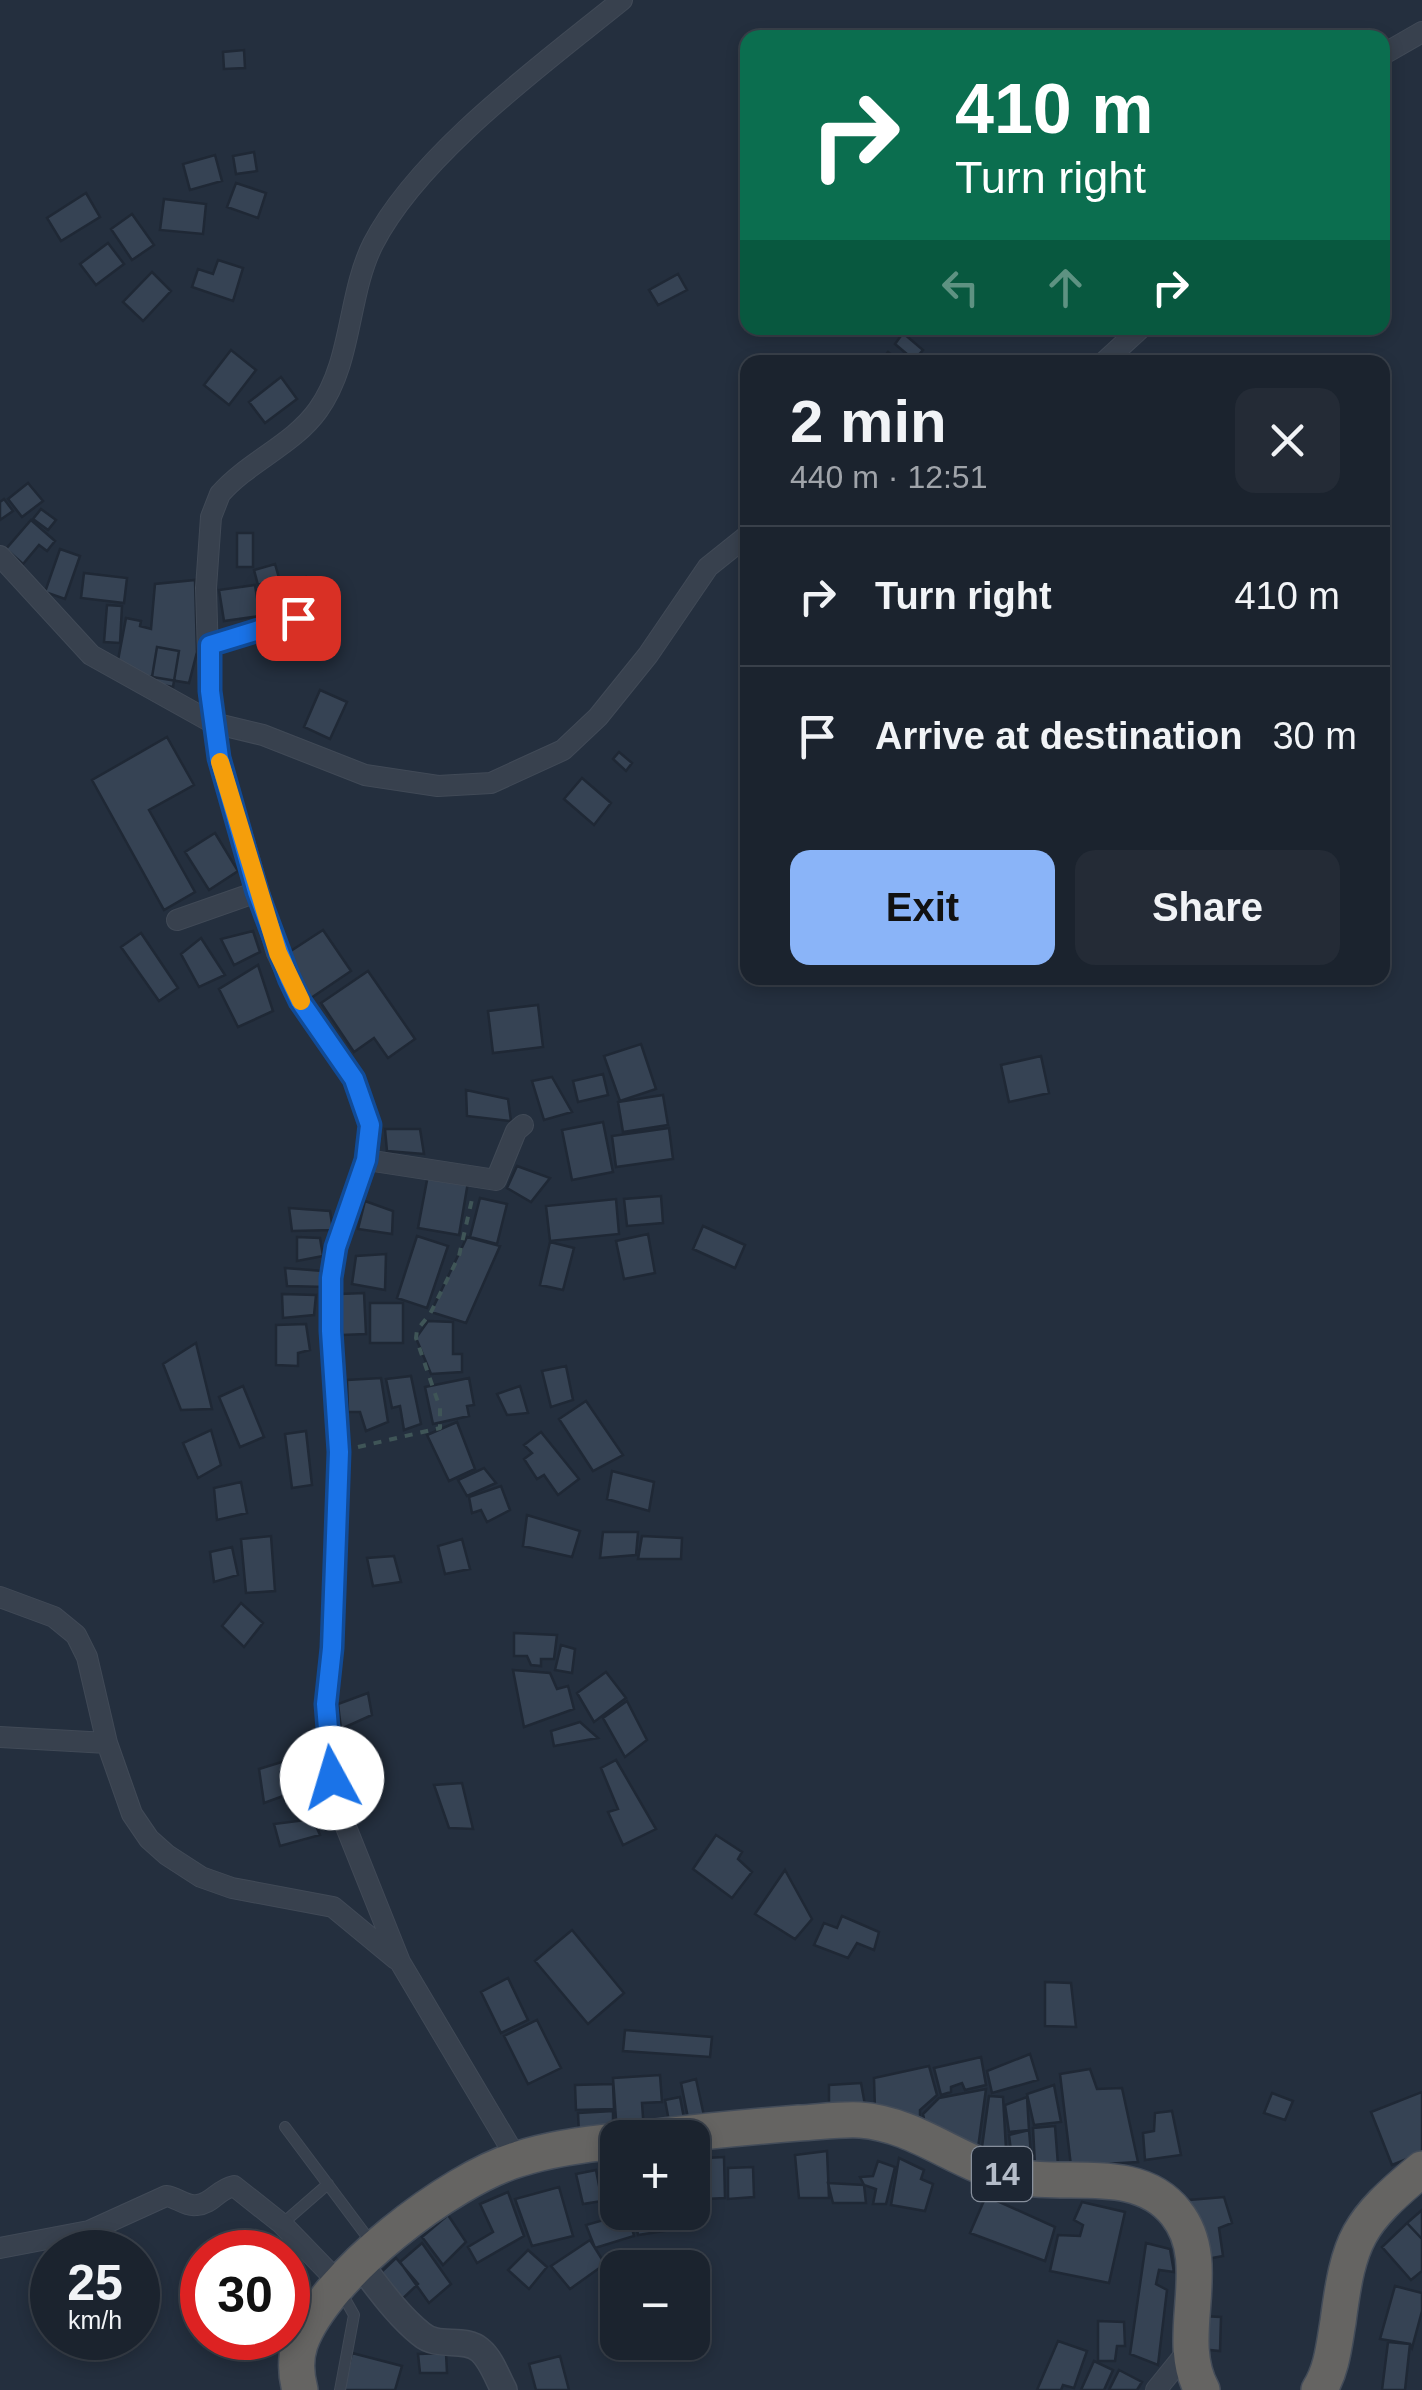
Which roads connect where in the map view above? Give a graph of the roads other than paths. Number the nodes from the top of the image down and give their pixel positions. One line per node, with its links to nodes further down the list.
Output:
1 (622, 0): 9 (street)
2 (1422, 32): 3 (street)
3 (1390, 50)
4 (1133, 335): 5 (street)
5 (1112, 355)
6 (740, 541): 10 (street)
7 (0, 556): 10 (street)
8 (298, 618): 9 (street)
9 (210, 645): 10 (street)
10 (213, 724): 11 (street)
11 (257, 892): 12 (street); 14 (street)
12 (177, 920)
13 (523, 1125): 14 (street)
14 (366, 1160): 18 (street)
15 (0, 1597): 17 (street)
16 (0, 1737): 17 (street)
17 (106, 1744): 18 (street)
18 (400, 1962): 22 (street)
19 (284, 2126): 24 (lane)
20 (710, 2133): 28 (highway, 14)
21 (600, 2144): 22 (highway)
22 (517, 2159): 27 (highway)
23 (1422, 2168): 34 (highway)
24 (328, 2184): 25 (lane); 27 (lane)
25 (282, 2224): 26 (street); 27 (street)
26 (0, 2248)
27 (353, 2271): 29 (highway); 30 (lane); 31 (street)
28 (1190, 2348): 32 (street); 33 (highway, 14)
29 (300, 2390)
30 (340, 2390)
31 (504, 2390)
32 (1156, 2390)
33 (1202, 2390)
34 (1319, 2390)

